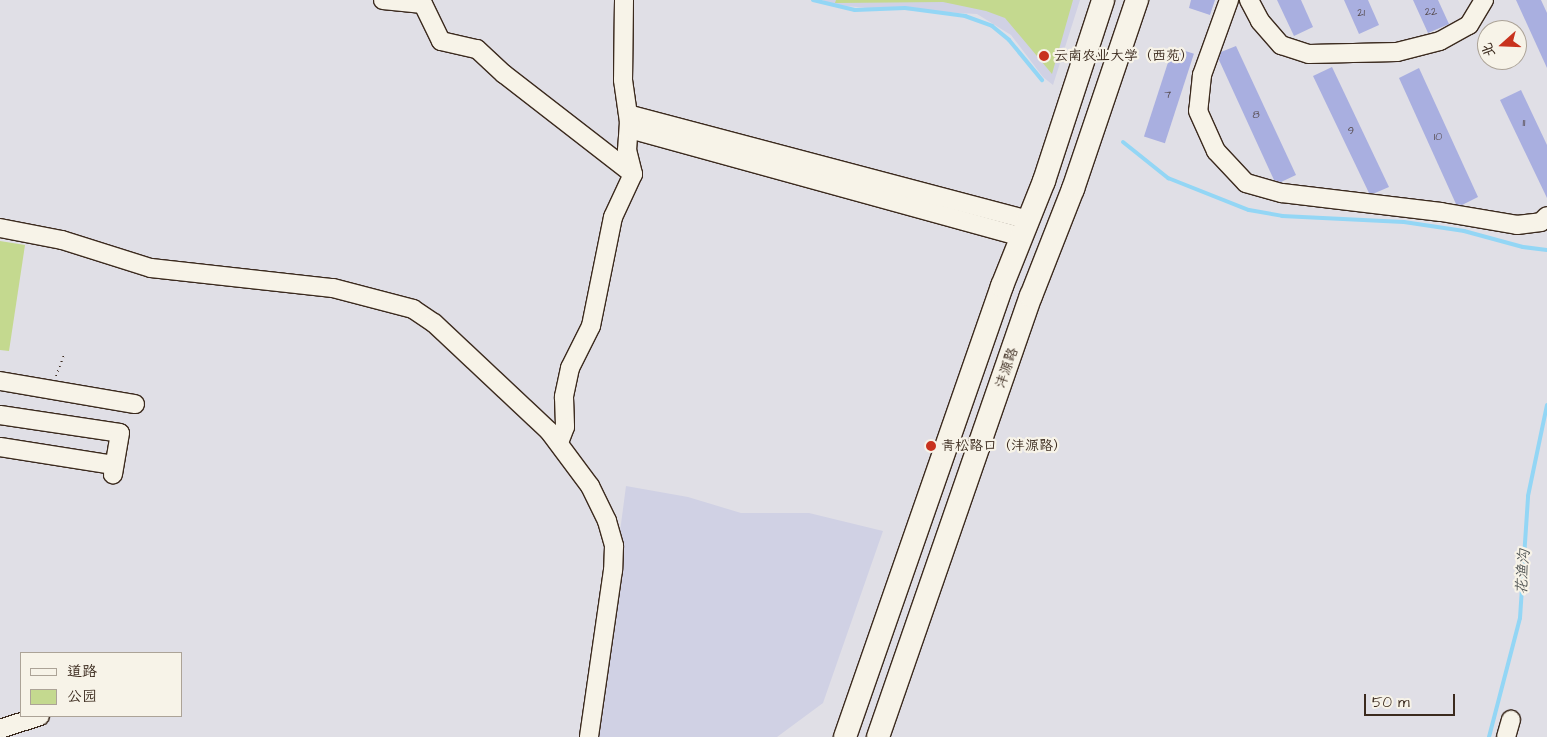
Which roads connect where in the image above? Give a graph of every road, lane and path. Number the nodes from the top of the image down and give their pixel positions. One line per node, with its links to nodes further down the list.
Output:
1 (383, 0): 9 (street)
2 (624, 0): 8 (street)
3 (1103, 0): 11 (main road)
4 (1137, 0): 13 (main road, 沣源路)
5 (1229, 0): 10 (street)
6 (1249, 0): 7 (street)
7 (1484, 0)
8 (629, 122): 9 (street); 11 (street)
9 (633, 174): 19 (street)
10 (1547, 216)
11 (1025, 229): 13 (main road); 14 (main road)
12 (3, 231): 19 (street)
13 (1053, 239): 15 (main road, 沣源路)
14 (1002, 286): 15 (main road); 25 (main road)
15 (1031, 296): 26 (main road, 沣源路)
16 (0, 381): 17 (street)
17 (135, 404)
18 (0, 415): 20 (street)
19 (559, 443): 24 (street)
20 (0, 447)
21 (37, 717): 23 (street)
22 (1511, 720): 27 (street)
23 (0, 729)
24 (589, 737)
25 (845, 737)
26 (878, 737)
27 (1506, 737)

